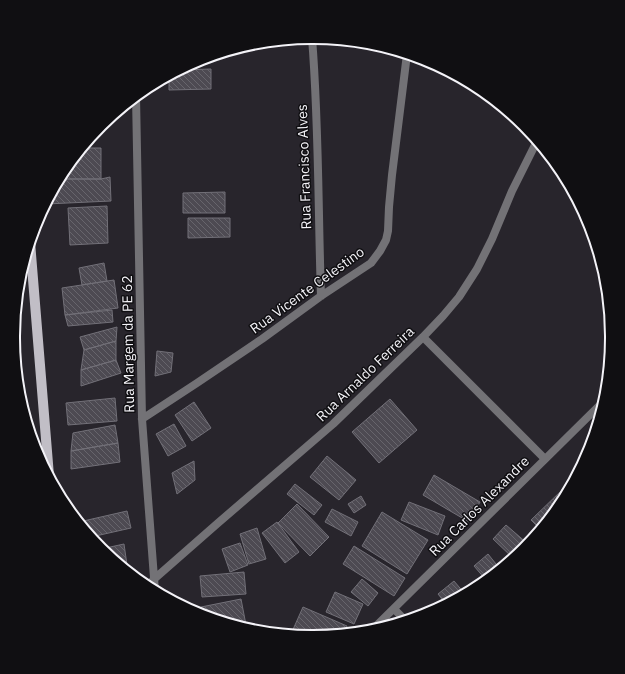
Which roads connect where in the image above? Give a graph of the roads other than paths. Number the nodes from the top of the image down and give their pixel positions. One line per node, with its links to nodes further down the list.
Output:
1 (313, 44): 6 (street, Rua Francisco Alves)
2 (406, 60): 6 (street, Rua Vicente Celestino)
3 (136, 104): 9 (street, Rua Margem da PE 62)
4 (534, 147): 7 (street, Rua Arnaldo Ferreira)
5 (31, 257): 11 (main road)
6 (321, 296): 9 (street, Rua Vicente Celestino)
7 (423, 337): 10 (street); 12 (street, Rua Arnaldo Ferreira)
8 (596, 409): 10 (street, Rua Carlos Alexandre)
9 (142, 419): 12 (street, Rua Margem da PE 62)
10 (545, 459): 13 (street, Rua Carlos Alexandre)
11 (48, 461)
12 (153, 580)
13 (394, 609): 14 (street); 15 (street, Rua Carlos Alexandre)
14 (401, 616)
15 (381, 622)

